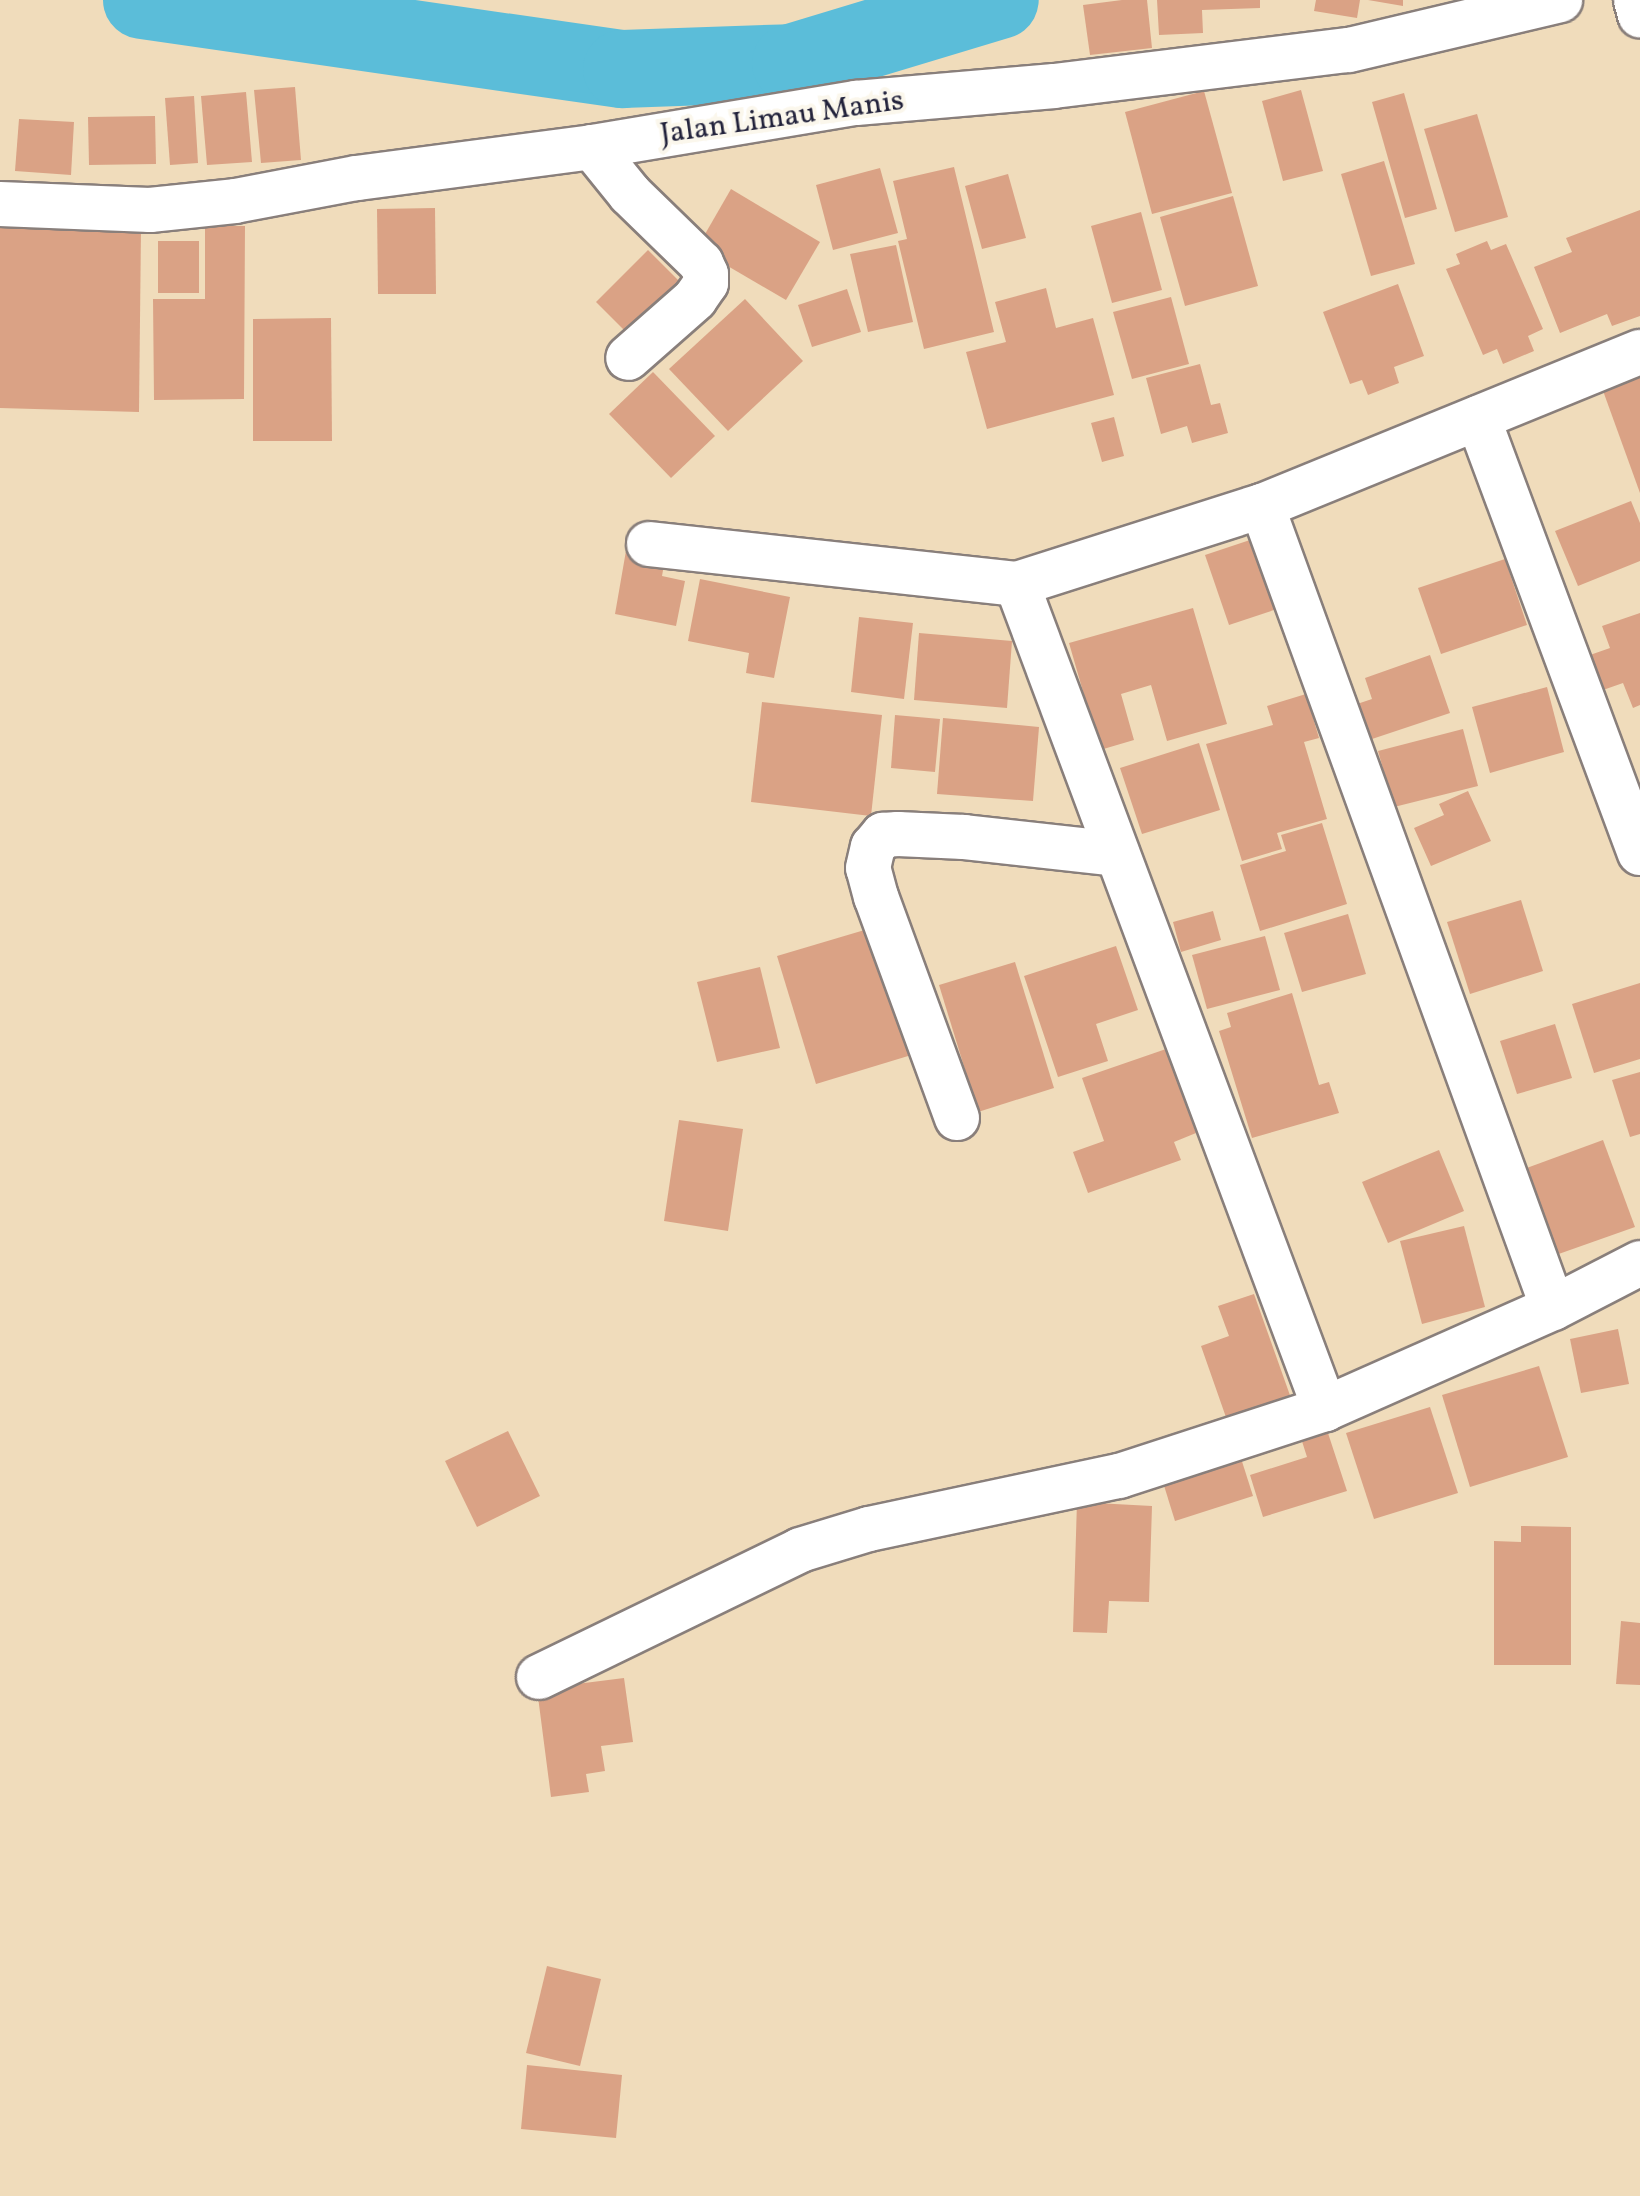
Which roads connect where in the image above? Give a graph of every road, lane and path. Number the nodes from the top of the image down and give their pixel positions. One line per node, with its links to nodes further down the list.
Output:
1 (1560, 0): 4 (street, Jalan Limau Manis)
2 (1636, 0): 3 (street)
3 (1640, 15)
4 (592, 147): 5 (street, Jalan Limau Manis); 7 (street)
5 (0, 204)
6 (1640, 352): 8 (street)
7 (628, 358)
8 (1478, 418): 9 (street); 12 (street)
9 (1262, 506): 11 (street); 16 (street)
10 (649, 544): 11 (street)
11 (1017, 584): 13 (street)
12 (1640, 853)
13 (1117, 854): 14 (street); 17 (street)
14 (957, 1118)
15 (1640, 1263): 16 (street)
16 (1553, 1308): 17 (street)
17 (1325, 1409): 18 (street)
18 (539, 1677)

